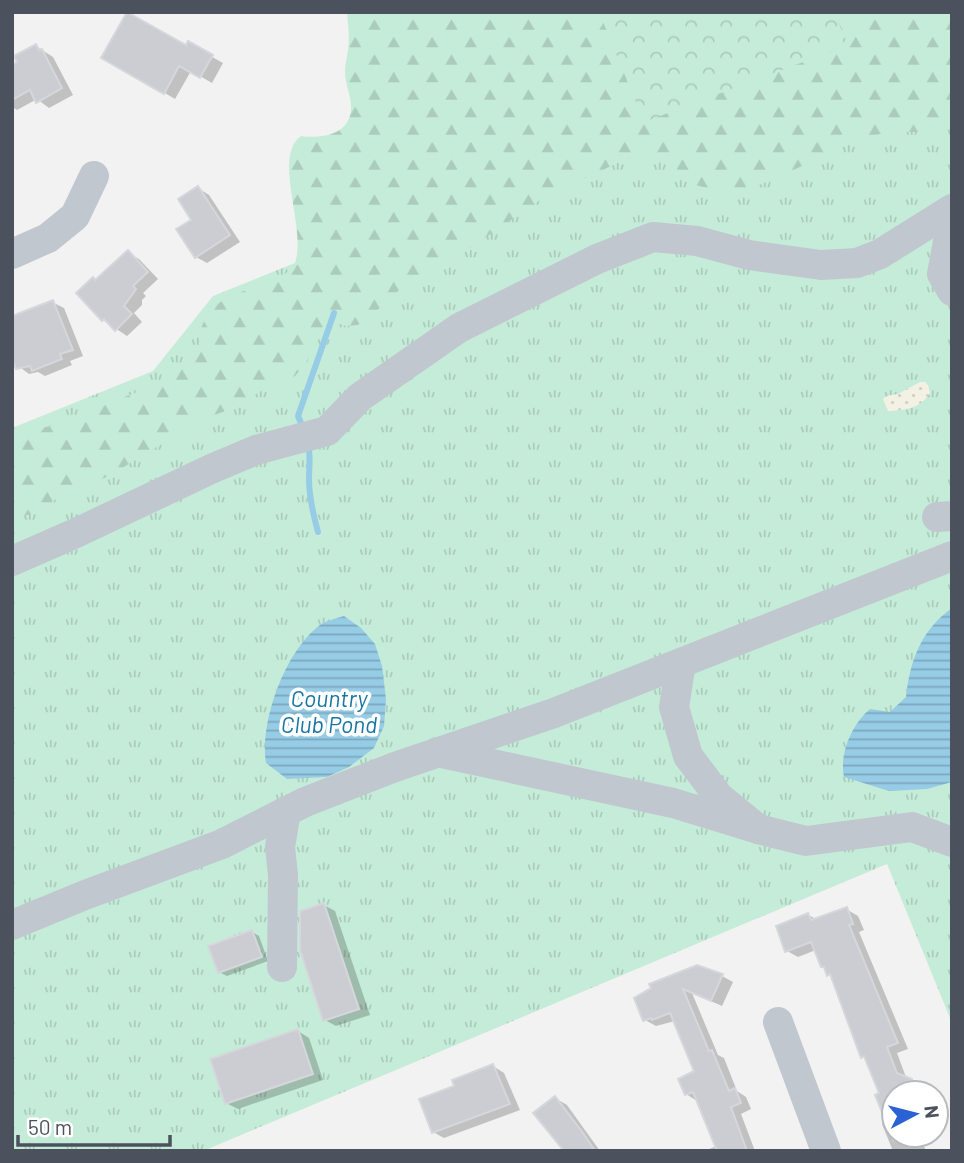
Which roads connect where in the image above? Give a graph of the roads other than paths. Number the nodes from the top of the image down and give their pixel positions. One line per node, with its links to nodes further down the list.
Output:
1 (93, 176): 4 (street)
2 (952, 209): 7 (street)
3 (952, 220): 5 (street)
4 (12, 254)
5 (952, 291)
6 (952, 556): 8 (street)
7 (12, 561)
8 (681, 663): 9 (street); 11 (street)
9 (437, 752): 10 (street); 11 (street)
10 (286, 811): 13 (street); 14 (street)
11 (758, 829): 12 (street)
12 (952, 842)
13 (222, 844): 14 (street); 15 (street)
14 (283, 875): 16 (street)
15 (12, 925)
16 (282, 967)
17 (778, 1021): 18 (street)
18 (826, 1151)

